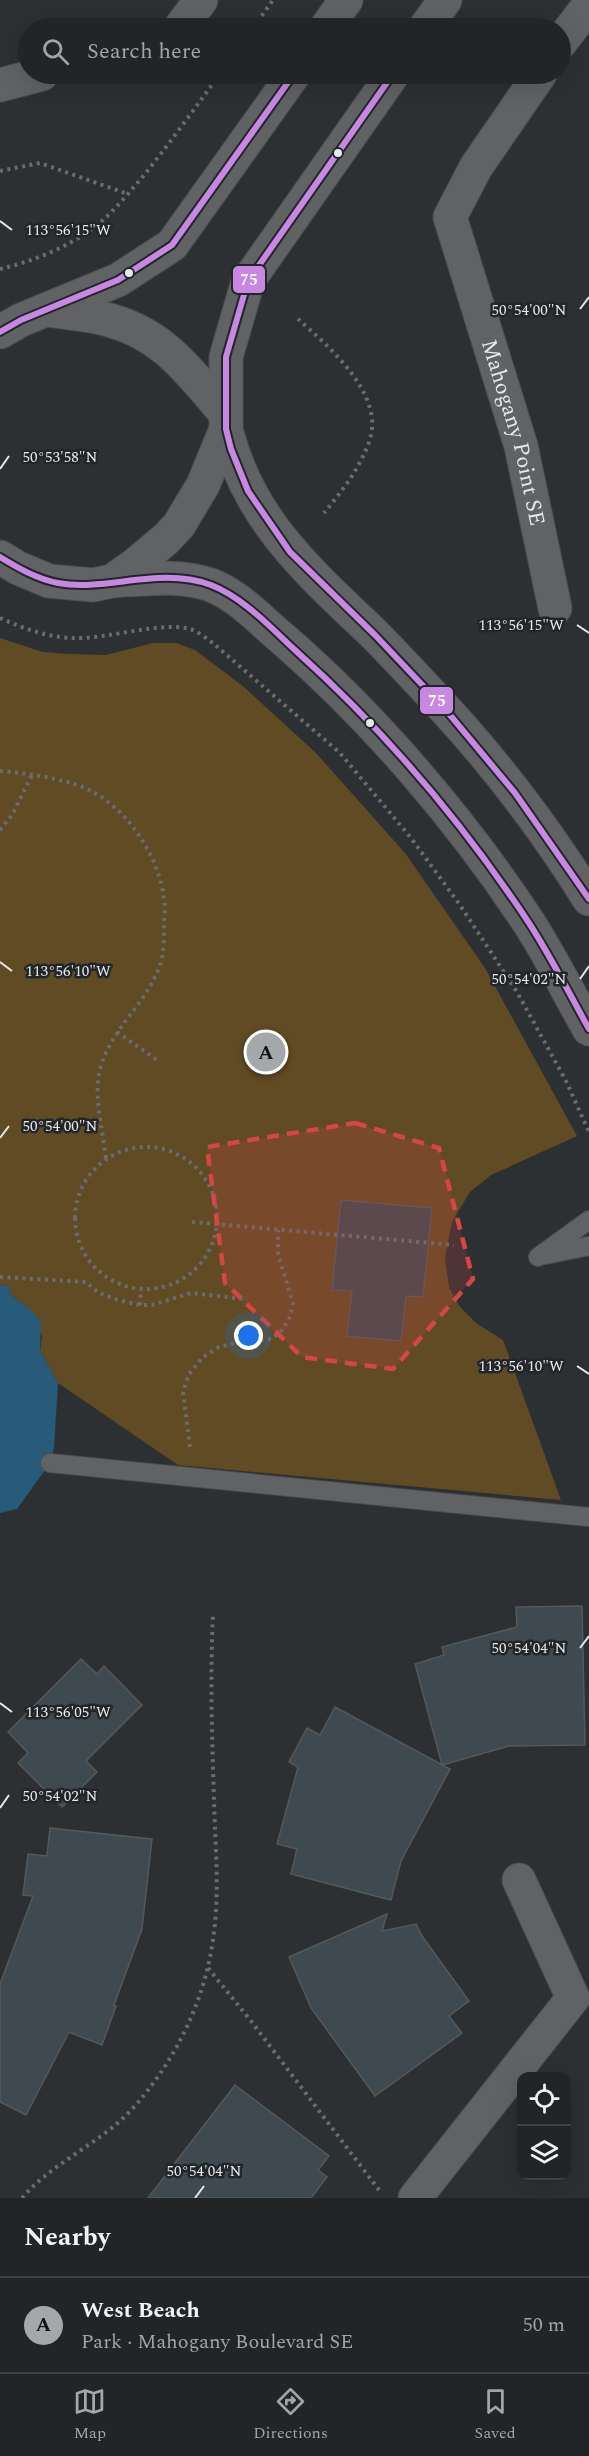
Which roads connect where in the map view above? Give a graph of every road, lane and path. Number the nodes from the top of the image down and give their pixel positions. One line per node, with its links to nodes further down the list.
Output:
1 (201, 0): 6 (street)
2 (273, 0): 7 (path)
3 (346, 0): 8 (street)
4 (445, 0): 9 (street)
5 (589, 5): 10 (street)
6 (188, 18)
7 (260, 18)
8 (333, 18)
9 (432, 18)
10 (571, 29)
11 (18, 80): 16 (street)
12 (213, 84): 18 (path)
13 (287, 84): 21 (street)
14 (386, 84): 22 (street)
15 (533, 84): 26 (street, Mahogany Point SE)
16 (0, 85)
17 (0, 171): 18 (path)
18 (128, 194): 19 (path)
19 (0, 269)
20 (298, 319): 23 (path)
21 (17, 320): 22 (street)
22 (226, 422): 25 (street); 31 (street)
23 (324, 513)
24 (0, 557): 25 (street)
25 (112, 581): 32 (street)
26 (555, 608)
27 (0, 618): 35 (path)
28 (0, 771): 29 (path)
29 (32, 775): 30 (path); 33 (path)
30 (0, 830)
31 (589, 899)
32 (589, 1029)
33 (117, 1032): 34 (path); 36 (path)
34 (157, 1060)
35 (589, 1132)
36 (106, 1159): 39 (path); 44 (path)
37 (589, 1220): 42 (lane)
38 (192, 1222): 39 (path)
39 (217, 1224): 40 (path); 44 (path)
40 (279, 1230): 41 (path); 48 (path)
41 (454, 1245)
42 (589, 1246)
43 (0, 1277): 46 (path)
44 (141, 1290): 46 (path)
45 (244, 1299): 46 (path)
46 (140, 1305)
47 (50, 1462): 48 (lane)
48 (188, 1478): 49 (lane)
49 (589, 1517)
50 (213, 1614): 52 (path)
51 (519, 1880): 55 (street)
52 (207, 1968): 53 (path); 54 (path)
53 (22, 2198)
54 (385, 2198)
55 (415, 2198)

